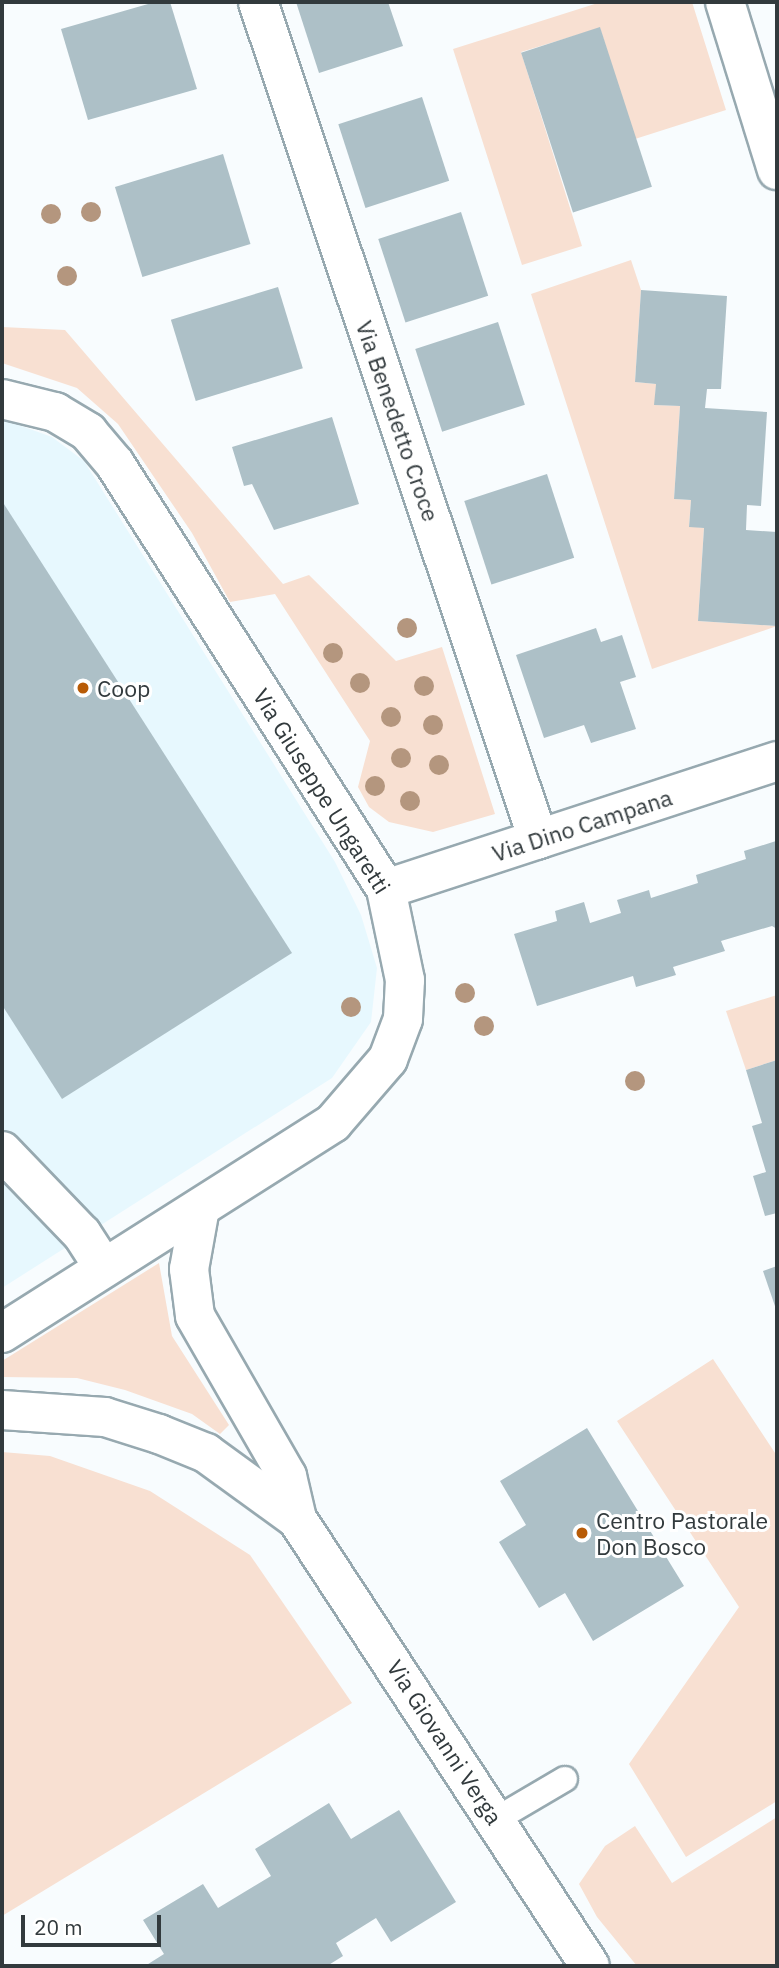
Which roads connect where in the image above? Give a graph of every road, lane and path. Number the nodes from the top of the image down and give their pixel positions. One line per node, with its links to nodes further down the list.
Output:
1 (258, 2): 6 (street, Via Benedetto Croce)
2 (725, 2): 3 (street)
3 (777, 170)
4 (2, 398): 7 (street, Via Giuseppe Ungaretti)
5 (777, 761): 6 (street, Via Dino Campana)
6 (538, 839): 7 (street, Via Dino Campana)
7 (386, 889): 9 (street, Via Giuseppe Ungaretti)
8 (2, 1151): 10 (street)
9 (200, 1208): 10 (street, Via Giuseppe Ungaretti); 13 (street, Via Giovanni Verga)
10 (104, 1268): 11 (street)
11 (2, 1333)
12 (2, 1410): 13 (street, Via Giovanni Verga)
13 (297, 1519): 15 (street, Via Giovanni Verga)
14 (565, 1779): 15 (lane)
15 (495, 1820): 16 (street, Via Giovanni Verga)
16 (590, 1966)

